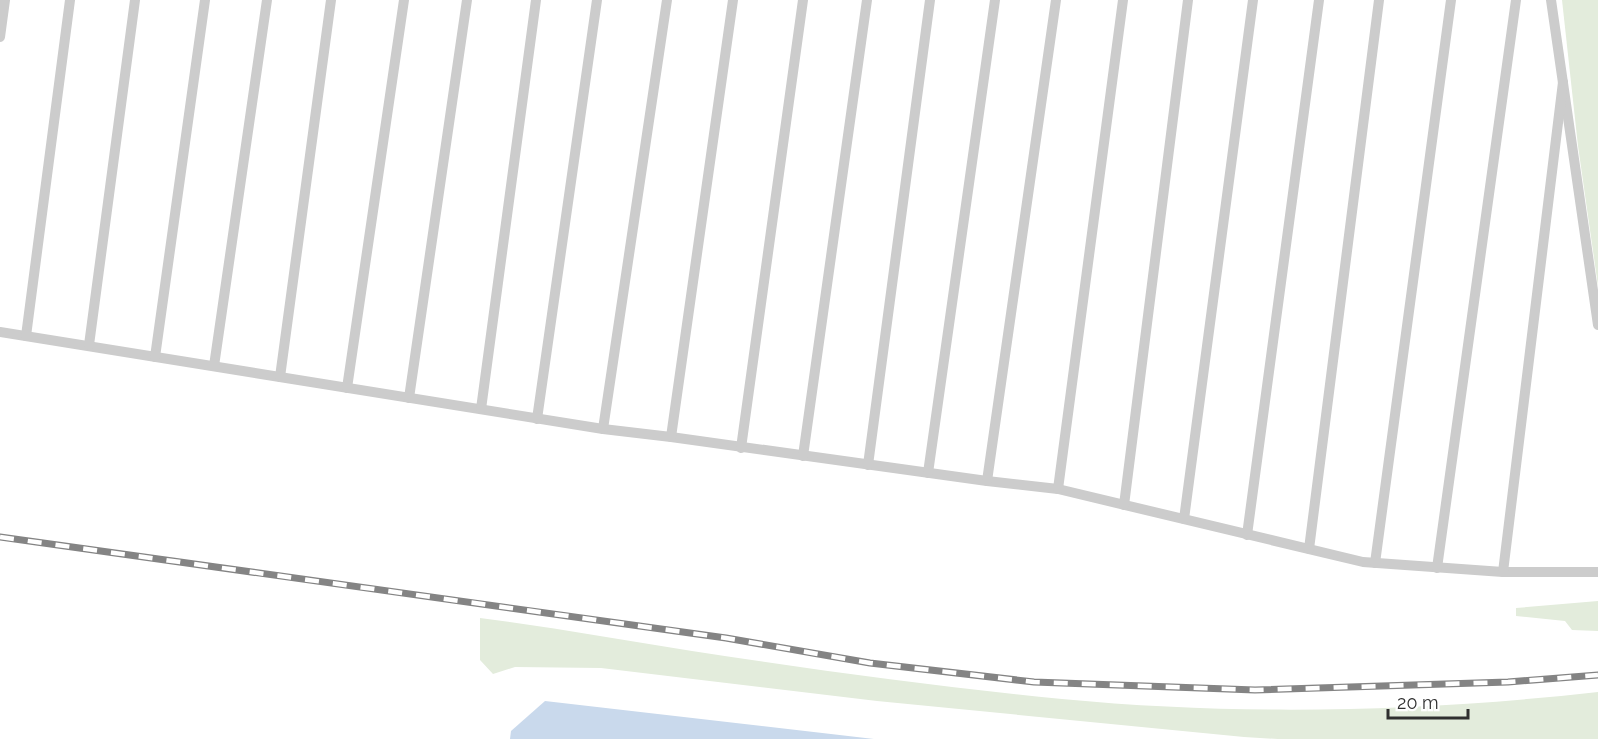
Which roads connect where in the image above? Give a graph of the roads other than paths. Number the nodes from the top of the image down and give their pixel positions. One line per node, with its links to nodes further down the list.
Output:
1 (5, 0): 26 (lane)
2 (70, 0): 30 (lane)
3 (135, 0): 31 (lane)
4 (205, 0): 32 (lane)
5 (267, 0): 33 (lane)
6 (331, 0): 34 (lane)
7 (404, 0): 35 (lane)
8 (467, 0): 36 (lane)
9 (536, 0): 37 (lane)
10 (597, 0): 38 (lane)
11 (667, 0): 39 (lane)
12 (733, 0): 40 (lane)
13 (803, 0): 41 (lane)
14 (867, 0): 42 (lane)
15 (930, 0): 43 (lane)
16 (995, 0): 44 (lane)
17 (1056, 0): 45 (lane)
18 (1123, 0): 46 (lane)
19 (1188, 0): 47 (lane)
20 (1253, 0): 48 (lane)
21 (1319, 0): 49 (lane)
22 (1379, 0): 50 (lane)
23 (1451, 0): 51 (lane)
24 (1516, 0): 52 (lane)
25 (1551, 0): 27 (lane)
26 (0, 37)
27 (1563, 82): 28 (lane); 53 (lane)
28 (1598, 325)
29 (0, 332): 30 (lane)
30 (26, 336): 31 (lane)
31 (89, 345): 32 (lane)
32 (155, 357): 33 (lane)
33 (214, 366): 34 (lane)
34 (280, 377): 35 (lane)
35 (347, 388): 36 (lane)
36 (409, 398): 37 (lane)
37 (481, 409): 38 (lane)
38 (537, 419): 39 (lane)
39 (603, 429): 40 (lane)
40 (671, 436): 41 (lane)
41 (741, 448): 42 (lane)
42 (803, 456): 43 (lane)
43 (868, 465): 44 (lane)
44 (928, 473): 45 (lane)
45 (987, 481): 46 (lane)
46 (1058, 489): 47 (lane)
47 (1124, 505): 48 (lane)
48 (1184, 519): 49 (lane)
49 (1247, 534): 50 (lane)
50 (1309, 549): 51 (lane)
51 (1375, 563): 52 (lane)
52 (1437, 568): 53 (lane)
53 (1503, 572): 54 (lane)
54 (1598, 572)

